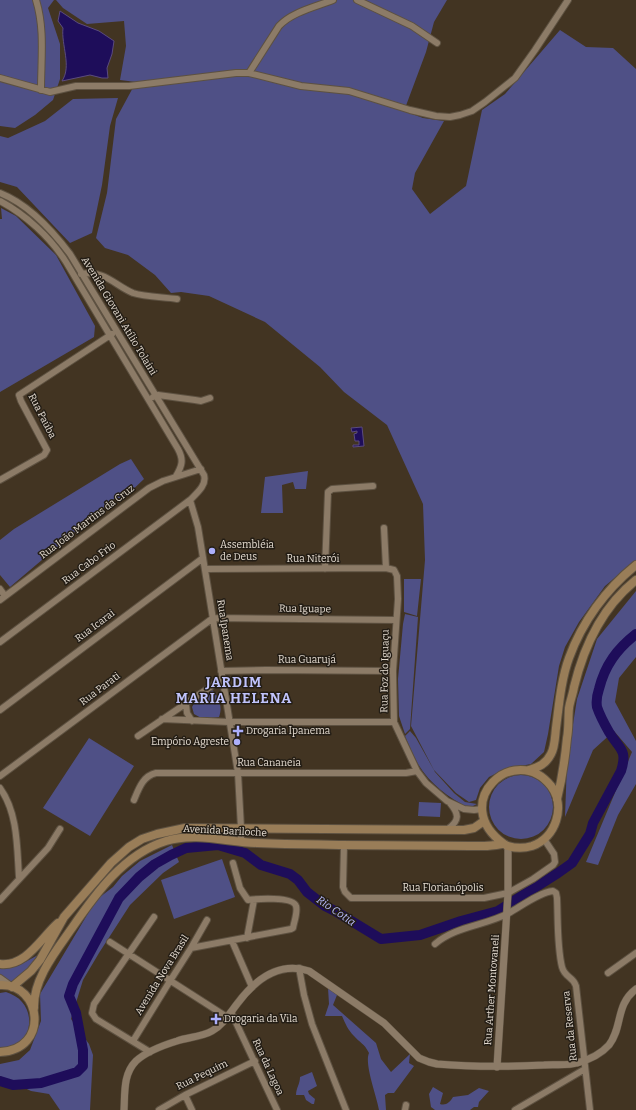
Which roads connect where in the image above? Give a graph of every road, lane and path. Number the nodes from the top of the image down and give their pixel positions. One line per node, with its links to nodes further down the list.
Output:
1 (36, 0): 8 (street)
2 (333, 0): 6 (street)
3 (358, 0): 5 (street)
4 (568, 0): 6 (street)
5 (437, 42)
6 (249, 73): 8 (street)
7 (0, 78): 8 (street)
8 (41, 90)
9 (0, 193): 11 (street, Avenida Giovani Atílio Tolaini)
10 (0, 201): 14 (street, Avenida Giovani Atílio Tolaini)
11 (81, 274): 12 (street); 13 (street, Avenida Giovani Atílio Tolaini)
12 (177, 299)
13 (117, 332): 14 (street); 15 (street, Avenida Giovani Atílio Tolaini)
14 (110, 335): 17 (street, Avenida Giovani Atílio Tolaini); 20 (street, Rua Paúba)
15 (155, 396): 16 (street); 17 (street); 18 (street, Avenida Giovani Atílio Tolaini)
16 (210, 398)
17 (149, 399): 19 (street, Avenida Giovani Atílio Tolaini)
18 (202, 472): 19 (street, Rua João Martins da Cruz); 22 (street)
19 (176, 476): 32 (street, Rua João Martins da Cruz)
20 (0, 480)
21 (373, 486): 28 (street)
22 (190, 500): 24 (street, Rua Ipanema); 35 (street, Rua Cabo Frio)
23 (384, 528): 26 (street)
24 (203, 558): 27 (street, Rua Ipanema); 40 (street, Rua Icarai)
25 (636, 565): 46 (main road)
26 (386, 568): 28 (street, Rua Niterói); 29 (street, Rua Niterói)
27 (205, 569): 28 (street, Rua Niterói); 33 (street, Rua Ipanema)
28 (325, 569)
29 (396, 573): 34 (street, Rua Foz do Iguaçu)
30 (636, 580): 51 (main road)
31 (0, 589): 32 (street)
32 (3, 598)
33 (213, 618): 34 (street, Rua Iguape); 36 (street, Rua Ipanema); 49 (street, Rua Parati)
34 (396, 620): 37 (street, Rua Foz do Iguaçu)
35 (0, 642)
36 (221, 671): 37 (street, Rua Guarujá); 38 (street, Rua Ipanema)
37 (393, 671): 44 (street, Rua Foz do Iguaçu)
38 (222, 679): 39 (street); 43 (street, Rua Ipanema)
39 (186, 704): 41 (street); 42 (street)
40 (0, 710)
41 (162, 720): 42 (street); 45 (street)
42 (192, 721): 43 (street)
43 (229, 722): 44 (street); 48 (street, Rua Ipanema)
44 (394, 722): 47 (street, Rua Foz do Iguaçu)
45 (138, 736)
46 (529, 770): 51 (main road); 54 (main road)
47 (417, 772): 48 (street, Rua Cananeia); 53 (street, Rua Foz do Iguaçu)
48 (238, 773): 52 (street, Rua Cananeia); 56 (street, Rua Ipanema)
49 (0, 776)
50 (0, 788): 64 (street)
51 (557, 799): 59 (main road)
52 (134, 800)
53 (448, 800): 54 (street, Rua Foz do Iguaçu); 58 (street, Rua Foz do Iguaçu)
54 (482, 809): 55 (main road)
55 (484, 821): 58 (main road, Avenida Bariloche); 62 (main road)
56 (241, 828): 58 (main road, Avenida Bariloche); 60 (street, Rua Ipanema); 69 (main road, Avenida Bariloche)
57 (60, 829): 64 (street)
58 (448, 829)
59 (544, 839): 62 (main road); 65 (street, Rua Florianópolis)
60 (241, 842): 61 (main road, Avenida Bariloche); 88 (main road, Avenida Bariloche)
61 (344, 845): 62 (main road, Avenida Bariloche); 65 (street, Rua Florianópolis)
62 (506, 845): 65 (street, Rua Arther Montovaneli)
63 (233, 863): 67 (street)
64 (19, 878): 66 (street)
65 (508, 893): 68 (street, Rua Arther Montovaneli)
66 (0, 900)
67 (254, 900): 72 (street); 72 (street)
68 (507, 913): 75 (street); 93 (street, Rua da Reserva); 95 (street, Rua Arther Montovaneli)
69 (64, 917): 79 (main road); 85 (main road, Avenida Bariloche)
70 (154, 917): 77 (street)
71 (207, 920): 76 (street, Avenida Nova Brasil)
72 (246, 938): 73 (street)
73 (232, 941): 76 (street); 86 (street)
74 (110, 942): 77 (street)
75 (435, 944)
76 (191, 948): 83 (street, Avenida Nova Brasil)
77 (128, 954): 83 (street); 90 (street)
78 (636, 954): 81 (street)
79 (0, 964)
80 (299, 968): 86 (street); 95 (street); 102 (street)
81 (608, 974)
82 (0, 978): 85 (street)
83 (170, 981): 89 (street); 90 (street, Avenida Nova Brasil)
84 (0, 985): 85 (main road)
85 (12, 986): 88 (main road)
86 (252, 987): 89 (street)
87 (636, 989): 93 (street)
88 (34, 1008): 91 (main road, Avenida Bariloche)
89 (229, 1015): 92 (street); 94 (street, Rua da Lagoa)
90 (133, 1041): 92 (street)
91 (0, 1052)
92 (150, 1052): 98 (street)
93 (584, 1060): 95 (street); 96 (street, Rua da Reserva)
94 (255, 1061): 97 (street, Rua Pequim); 101 (street, Rua da Lagoa)
95 (497, 1067)
96 (585, 1069): 103 (street); 104 (street, Rua da Reserva)
97 (185, 1095): 99 (street, Rua Pequim); 100 (street)
98 (124, 1110)
99 (159, 1110)
100 (192, 1110)
101 (277, 1110)
102 (346, 1110)
103 (515, 1110)
104 (590, 1110)

